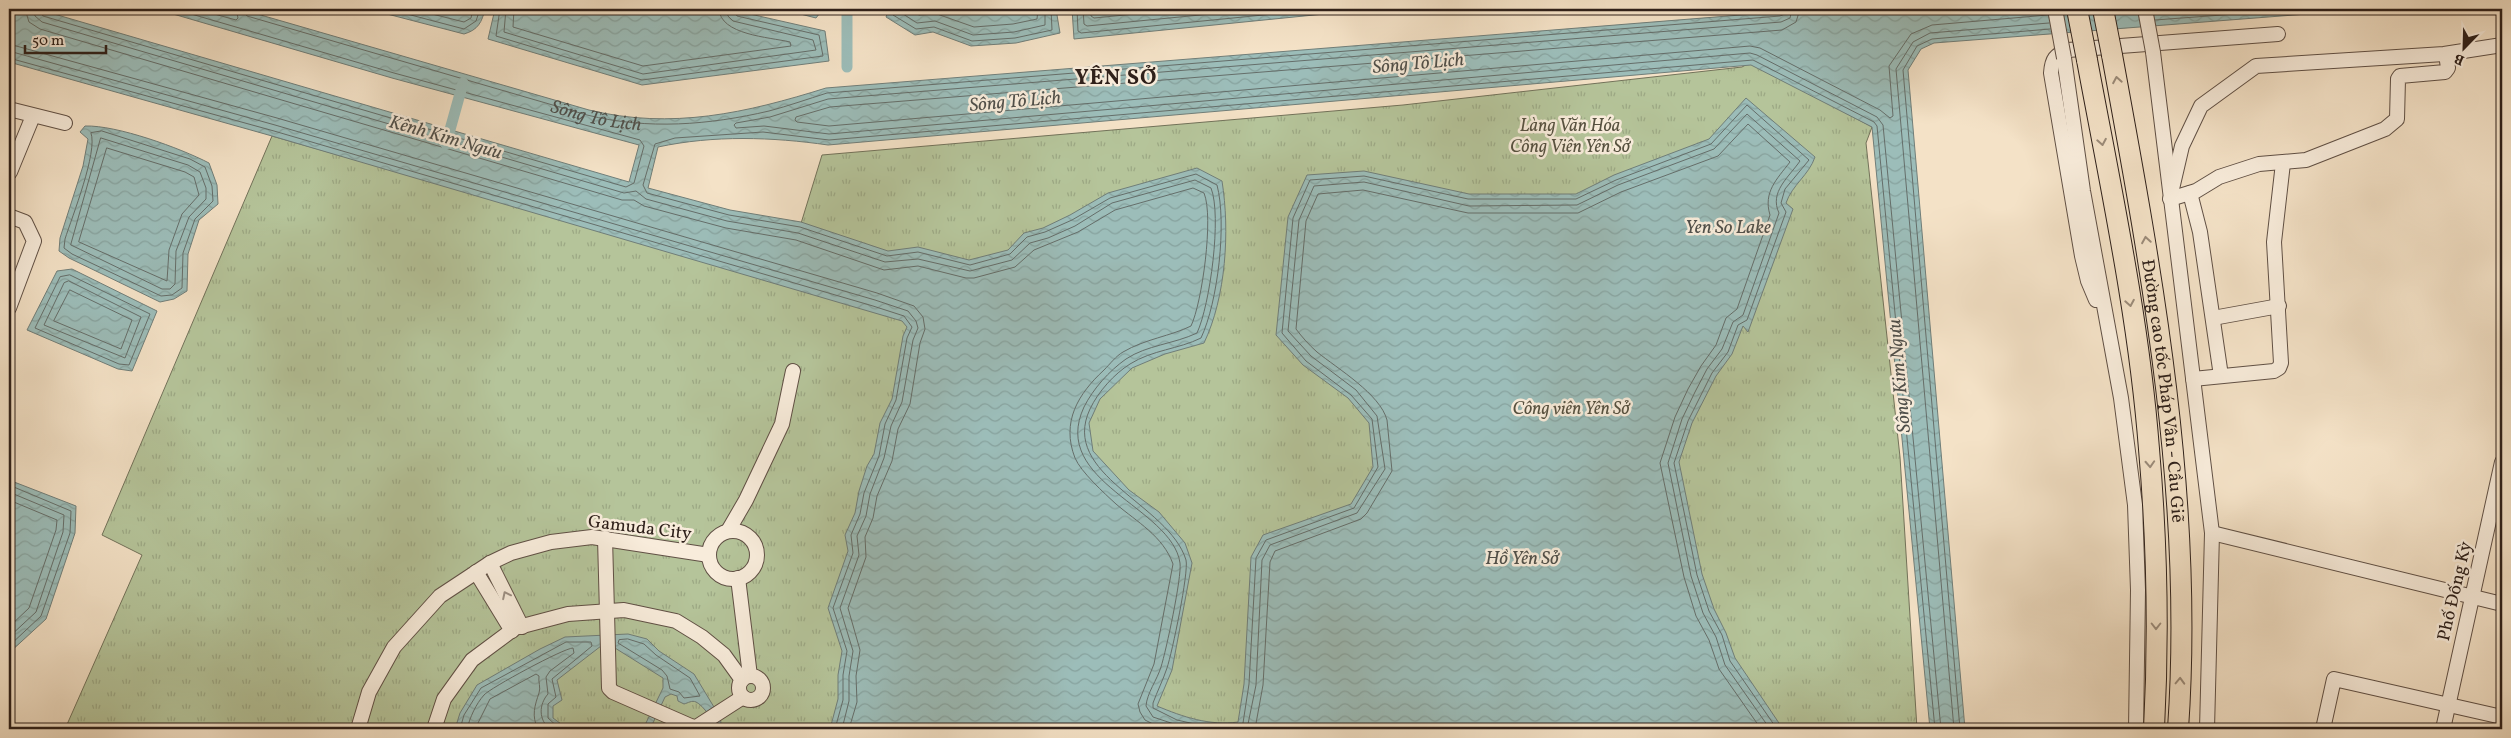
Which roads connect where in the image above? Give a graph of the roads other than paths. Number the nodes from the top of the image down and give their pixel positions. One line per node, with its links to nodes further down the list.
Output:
1 (2055, 9): 19 (street, bridge)
2 (2077, 9): 43 (highway, Đường cao tốc Pháp Vân - Cầu Giẽ, one-way to 43, bridge)
3 (2103, 9): 44 (highway, Đường cao tốc Pháp Vân - Cầu Giẽ, one-way to 3, bridge)
4 (2145, 9): 15 (street, bridge)
5 (2278, 34): 19 (street)
6 (2502, 45): 7 (street)
7 (2446, 54): 12 (street); 15 (street)
8 (9, 109): 9 (street)
9 (33, 116): 10 (street); 11 (street)
10 (65, 123)
11 (12, 156): 13 (street)
12 (2283, 163): 14 (street); 18 (street)
13 (10, 172)
14 (2190, 193): 15 (street); 20 (street)
15 (2170, 200): 23 (street)
16 (9, 216): 17 (street)
17 (10, 302)
18 (2279, 306): 20 (street); 22 (street)
19 (2104, 313): 42 (street)
20 (2213, 318): 22 (street)
21 (793, 371): 25 (street)
22 (2221, 376): 23 (street)
23 (2193, 379): 26 (street)
24 (2502, 462): 32 (street, Phố Đống Kỳ)
25 (728, 531): 28 (street); 31 (street)
26 (2212, 533): 32 (street); 45 (street)
27 (605, 538): 28 (street, Gamuda City); 29 (street, Gamuda City); 34 (street)
28 (709, 555): 31 (street)
29 (490, 563): 30 (street, Gamuda City); 35 (street, one-way to 29)
30 (476, 572): 35 (street); 40 (street, Gamuda City)
31 (738, 578): 36 (street)
32 (2471, 597): 33 (street); 38 (street, Phố Đống Kỳ)
33 (2502, 604)
34 (606, 612): 35 (street); 36 (street); 37 (street)
35 (517, 629): 41 (street)
36 (746, 678): 37 (street); 37 (street)
37 (742, 696)
38 (2448, 705): 39 (street); 46 (street); 47 (street, Phố Đống Kỳ)
39 (2502, 717)
40 (358, 729)
41 (434, 729)
42 (2136, 729)
43 (2154, 729)
44 (2178, 729)
45 (2207, 729)
46 (2324, 729)
47 (2442, 729)

